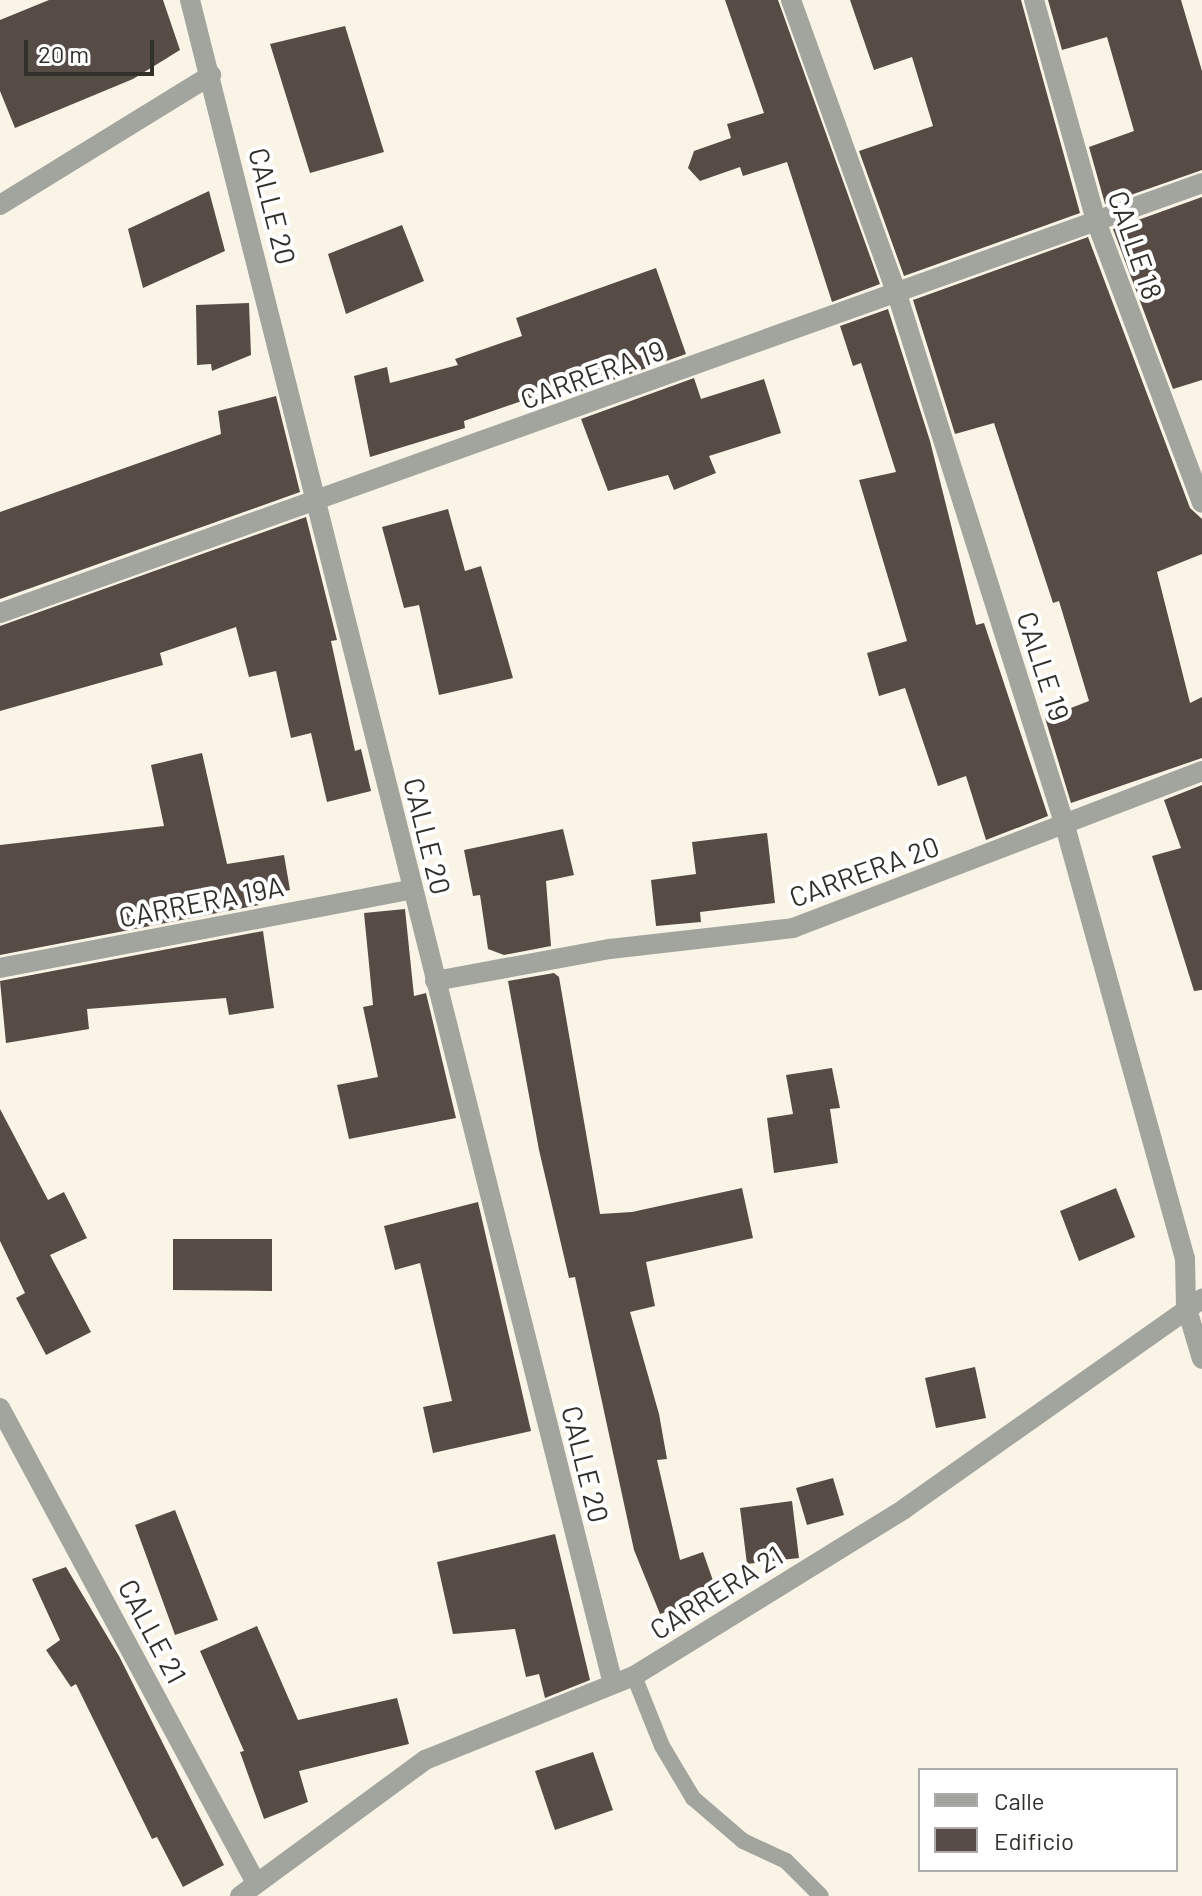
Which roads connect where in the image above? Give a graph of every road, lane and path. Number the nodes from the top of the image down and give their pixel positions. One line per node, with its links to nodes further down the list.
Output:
1 (190, 0): 4 (street, CALLE 20)
2 (791, 0): 8 (street, CALLE 19)
3 (1034, 0): 7 (street, CALLE 18)
4 (211, 75): 6 (street); 9 (street, CALLE 20)
5 (1202, 183): 7 (street, CARRERA 19)
6 (0, 205)
7 (1096, 221): 8 (street, CARRERA 19); 10 (street, CALLE 18)
8 (897, 294): 9 (street, CARRERA 19); 13 (street, CALLE 19)
9 (318, 503): 11 (street, CARRERA 19); 14 (street, CALLE 20)
10 (1202, 503)
11 (0, 613)
12 (1202, 771): 13 (street, CARRERA 20)
13 (1065, 826): 16 (street, CARRERA 20); 17 (street, CALLE 19)
14 (413, 889): 15 (street, CARRERA 19A); 16 (street, CALLE 20)
15 (0, 968)
16 (435, 981): 21 (street, CALLE 20)
17 (1194, 1302): 18 (street, CALLE 19); 20 (street, CARRERA 21)
18 (1202, 1359)
19 (0, 1408): 22 (street, CALLE 21)
20 (634, 1676): 21 (street, CARRERA 21); 24 (lane)
21 (613, 1684): 22 (street, CARRERA 21)
22 (255, 1881): 23 (street, CARRERA 21)
23 (240, 1896)
24 (821, 1896)

